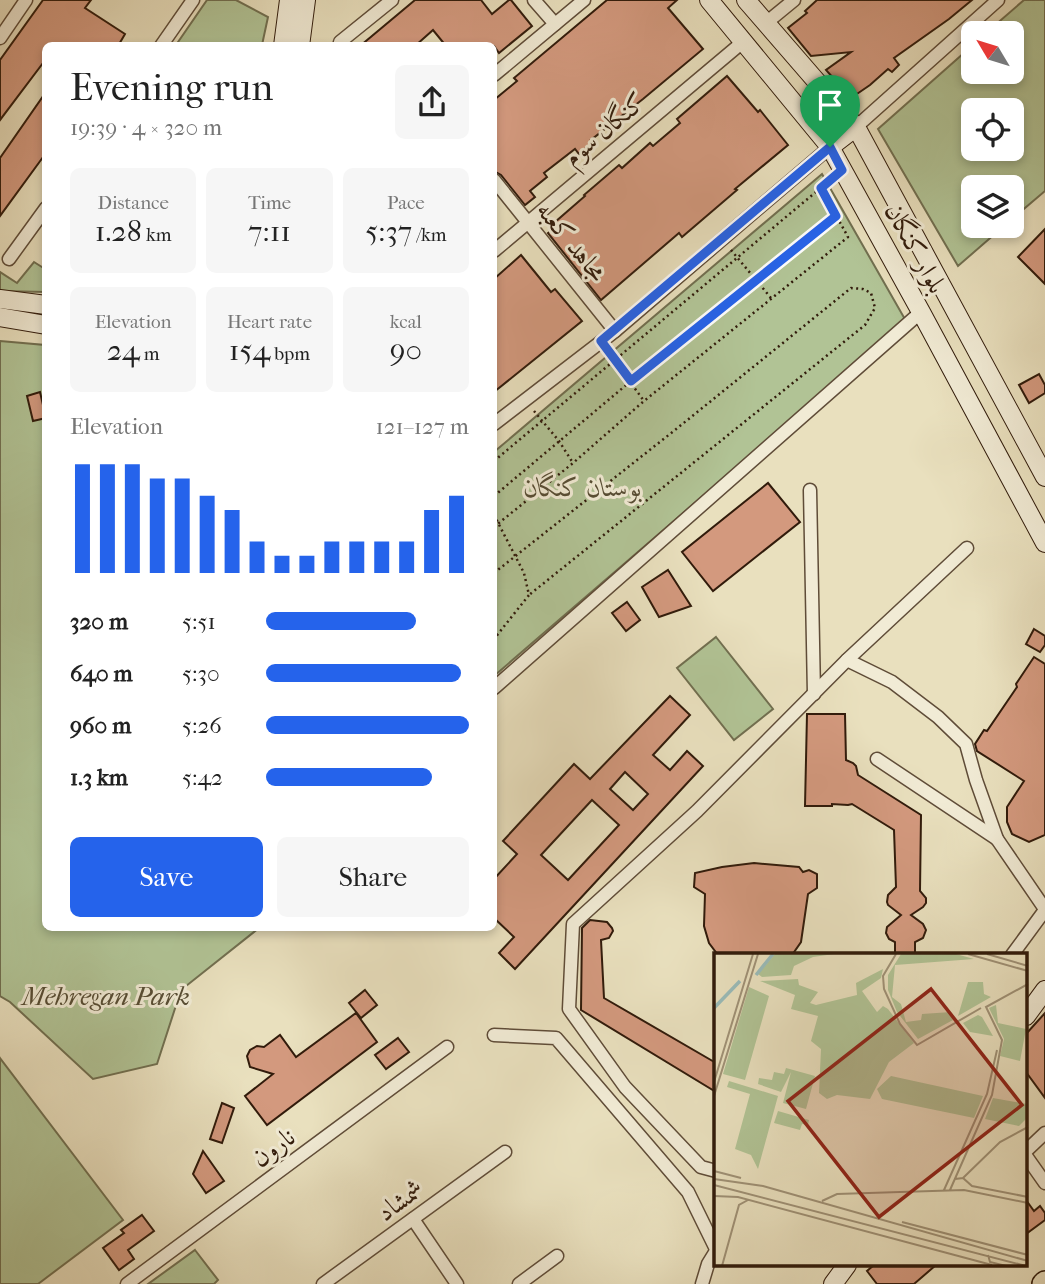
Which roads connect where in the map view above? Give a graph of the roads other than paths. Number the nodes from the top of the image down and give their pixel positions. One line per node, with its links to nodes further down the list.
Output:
1 (26, 0): 15 (street)
2 (193, 0): 17 (street)
3 (289, 0): 18 (main road)
4 (298, 0): 5 (main road)
5 (306, 0): 19 (main road)
6 (392, 0): 20 (street)
7 (534, 0): 14 (street)
8 (584, 0): 14 (street)
9 (709, 0): 16 (main road, بلوار کنگان)
10 (746, 0): 13 (main road, بلوار کنگان)
11 (794, 0): 13 (street)
12 (998, 0): 22 (street)
13 (766, 23): 22 (main road, بلوار کنگان)
14 (555, 24): 21 (street)
15 (0, 38)
16 (744, 41): 23 (main road, بلوار کنگان); 26 (street, کنگان سوم)
17 (163, 42)
18 (284, 42)
19 (301, 42)
20 (340, 42)
21 (497, 72)
22 (856, 127): 23 (main road); 36 (main road, بلوار کنگان)
23 (830, 147): 31 (main road, بلوار کنگان); 34 (street)
24 (497, 184): 26 (street, مجاهد کعبه)
25 (42, 214): 28 (street)
26 (528, 222): 27 (street, کنگان سوم); 34 (street, مجاهد کعبه)
27 (497, 248)
28 (9, 259)
29 (0, 299): 30 (main road)
30 (42, 304)
31 (922, 312): 38 (main road, بلوار کنگان); 41 (street)
32 (0, 317): 33 (main road)
33 (42, 324)
34 (615, 331): 35 (street)
35 (497, 422)
36 (1045, 477)
37 (810, 490): 42 (street)
38 (1045, 543)
39 (967, 548): 40 (street)
40 (847, 660): 42 (street); 44 (street)
41 (497, 685)
42 (814, 694): 55 (street)
43 (877, 759): 44 (street)
44 (997, 839): 45 (street)
45 (1045, 910): 46 (street)
46 (1013, 953)
47 (1045, 990): 48 (main road)
48 (1028, 1013)
49 (494, 1035): 58 (street)
50 (447, 1047): 62 (street, نارون)
51 (1045, 1133): 53 (street)
52 (505, 1152): 57 (street, شمشاد)
53 (1028, 1152)
54 (1028, 1157): 56 (street)
55 (714, 1170)
56 (1045, 1183)
57 (412, 1219): 63 (street, شمشاد); 64 (street)
58 (714, 1246)
59 (714, 1254): 66 (street)
60 (557, 1256): 65 (street)
61 (846, 1266): 67 (main road)
62 (127, 1284)
63 (323, 1284)
64 (457, 1284)
65 (519, 1284)
66 (702, 1284)
67 (833, 1284)

